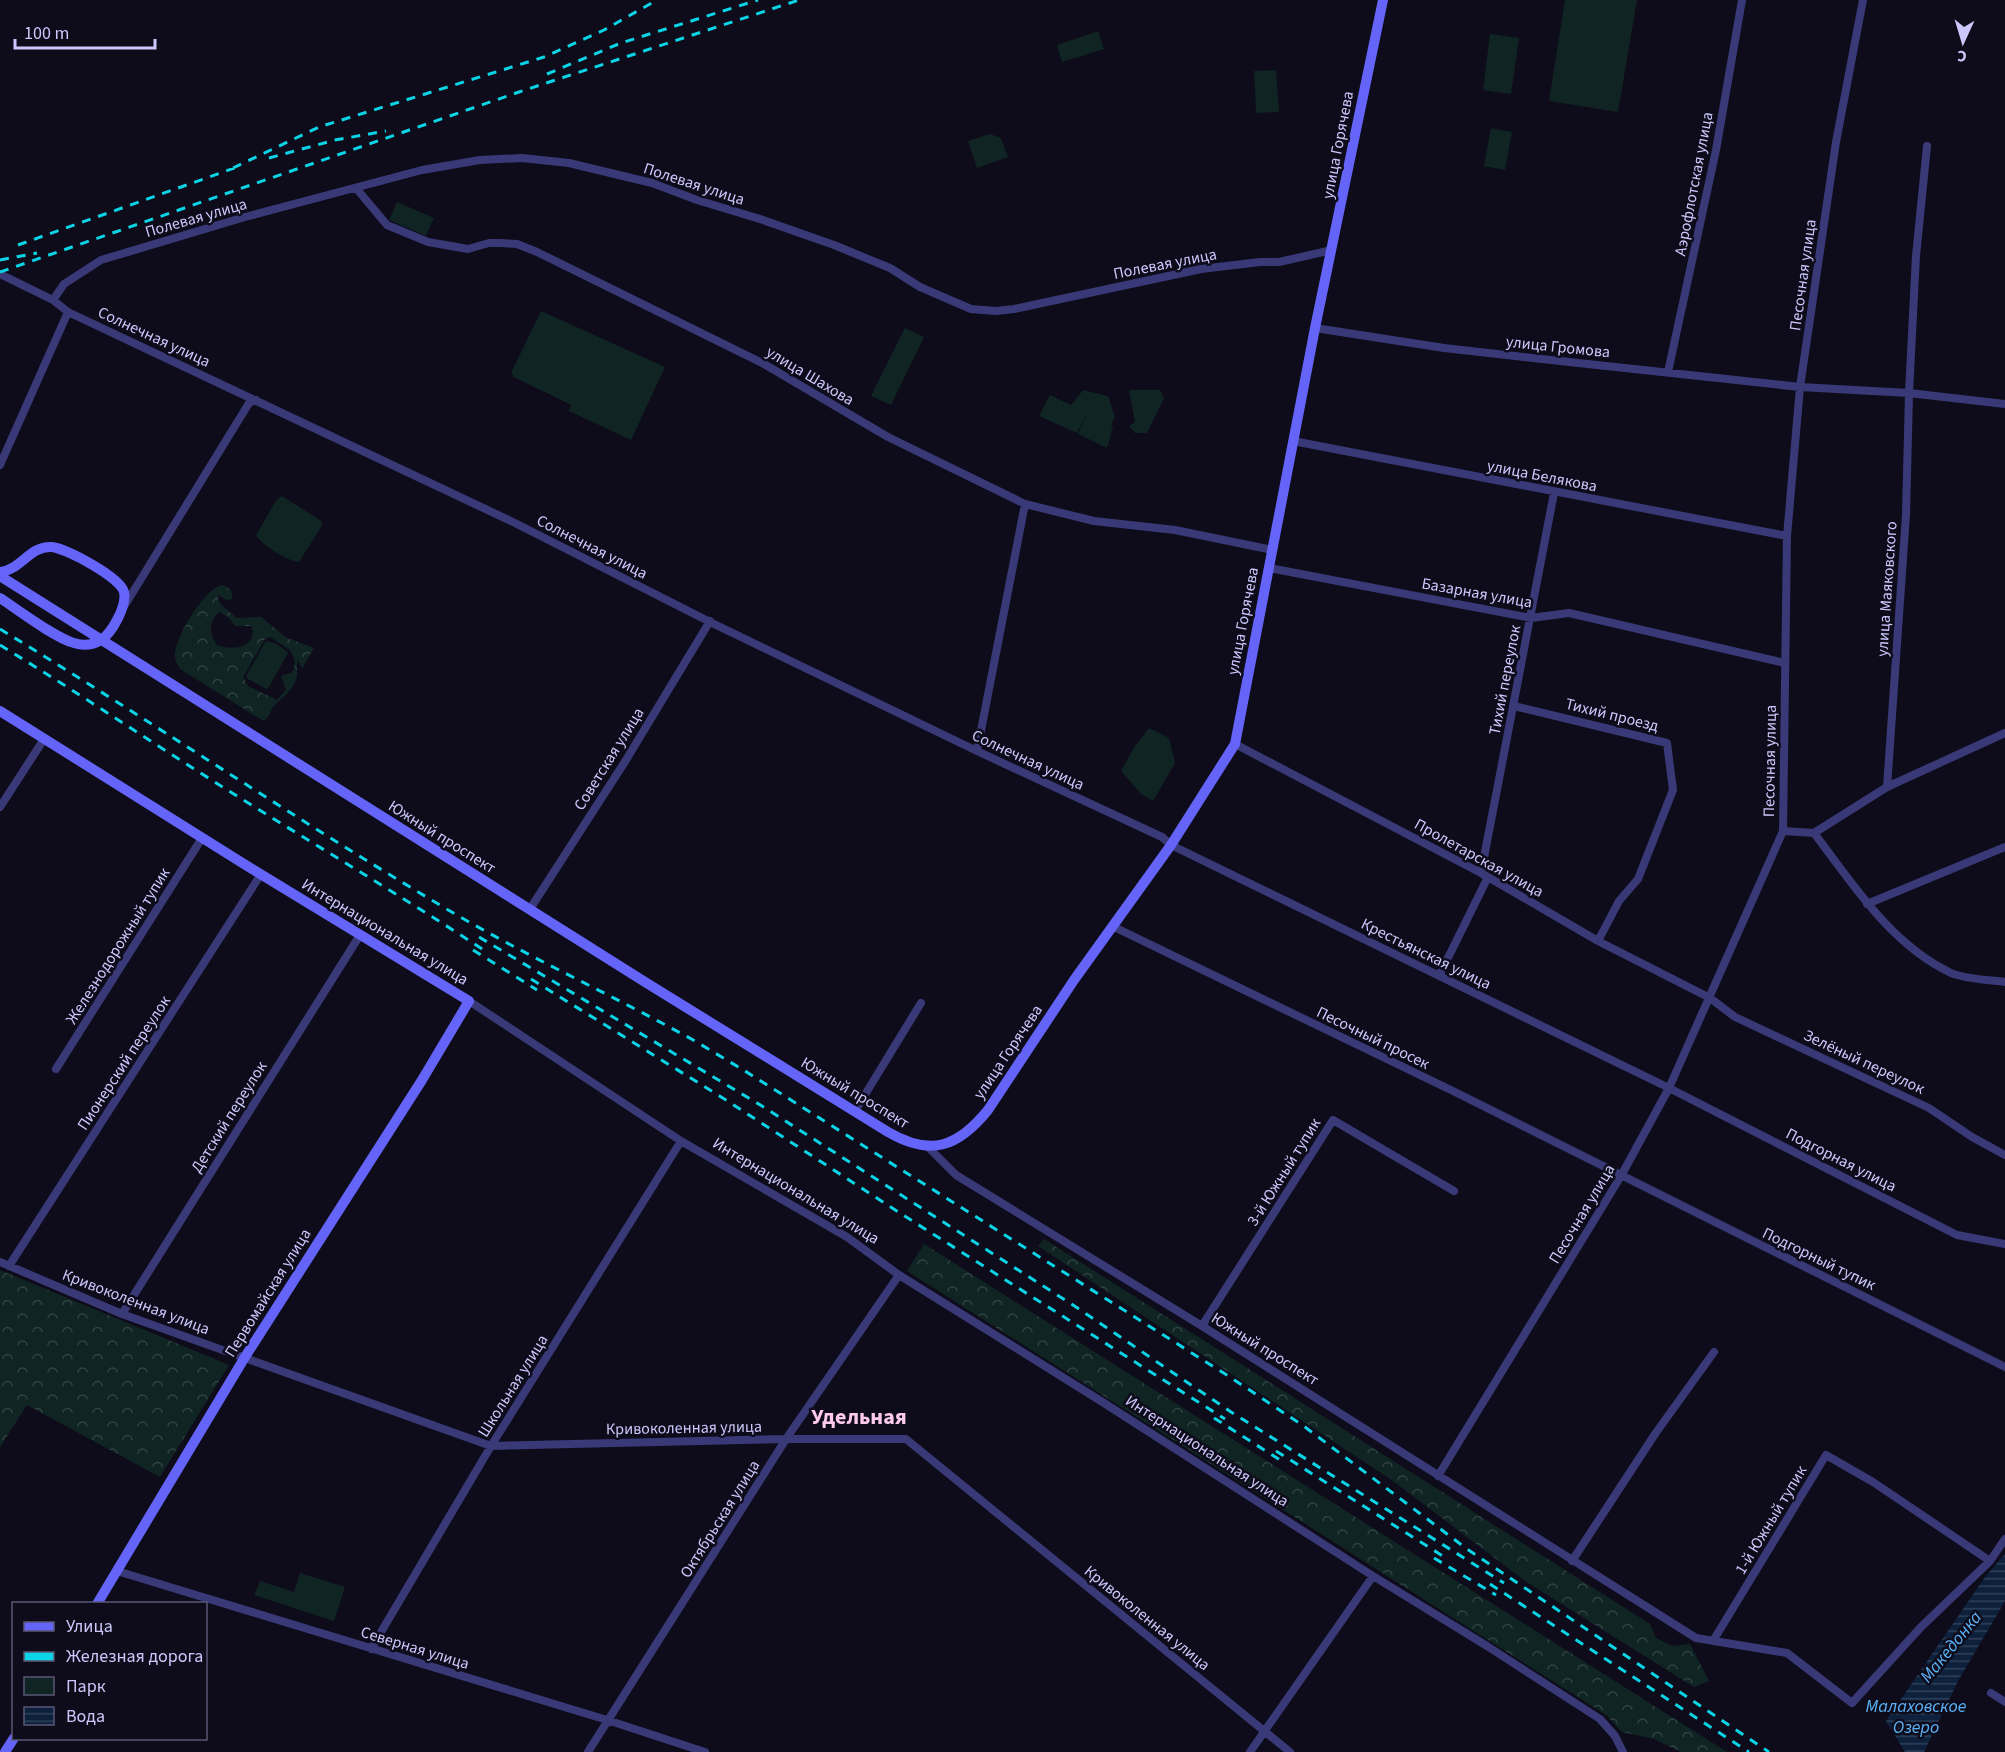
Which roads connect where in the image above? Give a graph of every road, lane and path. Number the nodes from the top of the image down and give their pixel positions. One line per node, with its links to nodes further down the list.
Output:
1 (1383, 0): 6 (main road, улица Горячева)
2 (1742, 0): 11 (street, Аэрофлотская улица)
3 (1863, 0): 12 (street, Песочная улица)
4 (1927, 146): 13 (street, улица Маяковского)
5 (356, 188): 6 (street, Полевая улица); 8 (street, Полевая улица); 19 (street, улица Шахова)
6 (1332, 250): 10 (main road, улица Горячева)
7 (0, 274): 8 (street, Солнечная улица)
8 (53, 300): 9 (street, Солнечная улица)
9 (69, 312): 14 (street, Солнечная улица); 17 (street)
10 (1315, 328): 11 (street, улица Громова); 16 (main road, улица Горячева)
11 (1668, 372): 12 (street, улица Громова)
12 (1800, 387): 13 (street, улица Громова); 20 (street, Песочная улица)
13 (1909, 393): 15 (street, улица Громова); 38 (street, улица Маяковского)
14 (256, 400): 27 (street); 29 (street, Солнечная улица)
15 (2005, 404)
16 (1293, 441): 18 (street, улица Белякова); 21 (main road, улица Горячева)
17 (0, 465)
18 (1554, 492): 20 (street, улица Белякова); 28 (street, Тихий переулок)
19 (1025, 504): 21 (street, улица Шахова); 37 (street)
20 (1787, 536): 31 (street, Песочная улица)
21 (1273, 550): 23 (main road, улица Горячева)
22 (23, 561): 24 (main road); 25 (main road); 27 (main road)
23 (1269, 568): 28 (street, Базарная улица); 36 (main road, улица Горячева)
24 (0, 574): 25 (main road, Южный проспект)
25 (28, 594): 30 (main road, Южный проспект)
26 (0, 598): 30 (main road)
27 (122, 610): 30 (main road)
28 (1531, 618): 31 (street, Базарная улица); 32 (street, Тихий переулок)
29 (710, 621): 37 (street, Солнечная улица); 48 (street, Советская улица)
30 (102, 639): 48 (main road, Южный проспект)
31 (1785, 663): 40 (street, Песочная улица)
32 (1514, 705): 46 (street, Тихий переулок); 51 (street, Тихий проезд)
33 (0, 711): 35 (main road, Интернациональная улица)
34 (2005, 733): 38 (street)
35 (44, 738): 39 (street); 42 (main road, Интернациональная улица)
36 (1235, 744): 43 (main road, улица Горячева); 46 (street, Пролетарская улица)
37 (977, 751): 43 (street, Солнечная улица)
38 (1887, 787): 41 (street)
39 (0, 807)
40 (1783, 831): 41 (street); 54 (street, Песочная улица)
41 (1814, 833): 47 (street)
42 (202, 838): 45 (main road, Интернациональная улица); 57 (street, Железнодорожный тупик)
43 (1171, 845): 49 (main road, улица Горячева); 52 (street, Крестьянская улица)
44 (2005, 847): 47 (street)
45 (261, 874): 50 (main road, Интернациональная улица); 67 (street, Пионерский переулок)
46 (1485, 875): 51 (street, Пролетарская улица); 52 (street, Тихий переулок)
47 (1868, 904): 53 (street)
48 (530, 909): 59 (main road, Южный проспект)
49 (1112, 926): 61 (main road, улица Горячева); 63 (street, Песочный просек)
50 (360, 935): 55 (main road, Интернациональная улица); 69 (street, Детский переулок)
51 (1598, 941): 54 (street, Пролетарская улица)
52 (1440, 976): 58 (street, Крестьянская улица)
53 (2005, 982)
54 (1710, 998): 58 (street, Песочная улица); 62 (street, Зелёный переулок)
55 (469, 1001): 60 (street, Интернациональная улица); 72 (main road, Первомайская улица)
56 (921, 1003): 59 (street)
57 (56, 1070)
58 (1669, 1088): 63 (street, Песочная улица); 65 (street, Подгорная улица)
59 (855, 1111): 61 (main road, Южный проспект)
60 (681, 1141): 68 (street, Интернациональная улица); 75 (street, Школьная улица)
61 (928, 1147): 70 (street, Южный проспект)
62 (2005, 1155)
63 (1621, 1176): 73 (street, Подгорный тупик); 76 (street, Песочная улица)
64 (1454, 1191): 70 (street, 3-й Южный тупик)
65 (2005, 1244)
66 (0, 1263): 67 (street, Кривоколенная улица)
67 (9, 1266): 69 (street, Кривоколенная улица)
68 (899, 1275): 74 (street, Октябрьская улица); 81 (street, Интернациональная улица)
69 (122, 1314): 72 (street, Кривоколенная улица)
70 (1202, 1326): 76 (street, Южный проспект)
71 (1714, 1352): 78 (street)
72 (244, 1357): 75 (street, Кривоколенная улица); 80 (main road, Первомайская улица)
73 (2005, 1367)
74 (786, 1439): 75 (street, Кривоколенная улица); 87 (street, Октябрьская улица); 88 (street, Кривоколенная улица)
75 (491, 1446): 84 (street, Школьная улица)
76 (1438, 1476): 78 (street, Южный проспект)
77 (2005, 1539): 79 (street)
78 (1572, 1561): 83 (street, Южный проспект)
79 (1990, 1561): 83 (street, Южный проспект); 83 (street, 1-й Южный тупик)
80 (117, 1571): 82 (main road, Первомайская улица); 84 (street, Северная улица)
81 (1373, 1576): 88 (street); 93 (street, Интернациональная улица)
82 (98, 1602)
83 (1713, 1641)
84 (371, 1648): 87 (street, Северная улица)
85 (1991, 1694): 86 (street)
86 (2005, 1702)
87 (607, 1720): 89 (street, Октябрьская улица); 90 (street, Северная улица)
88 (1264, 1730): 91 (street); 92 (street, Кривоколенная улица)
89 (588, 1752)
90 (705, 1752)
91 (1250, 1752)
92 (1290, 1752)
93 (1623, 1752)

